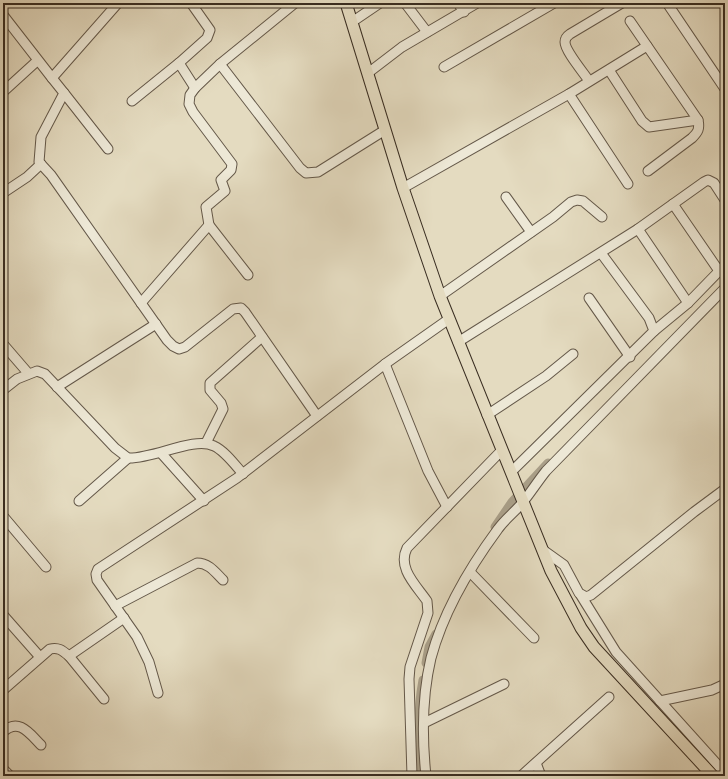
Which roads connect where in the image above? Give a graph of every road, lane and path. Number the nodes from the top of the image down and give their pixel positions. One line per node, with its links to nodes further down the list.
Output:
1 (118, 3): 24 (street)
2 (191, 3): 19 (street)
3 (295, 3): 20 (street)
4 (346, 3): 15 (main road)
5 (380, 3): 15 (street)
6 (405, 3): 16 (street)
7 (458, 3): 12 (street)
8 (477, 3): 12 (street)
9 (554, 3): 21 (street)
10 (622, 3): 25 (street)
11 (666, 3): 27 (street)
12 (464, 12): 16 (street)
13 (3, 15): 18 (street)
14 (630, 21): 17 (street)
15 (352, 22): 23 (main road)
16 (427, 32): 23 (street)
17 (647, 46): 22 (street); 32 (street)
18 (37, 61): 24 (street); 28 (street)
19 (179, 63): 26 (street); 31 (street)
20 (220, 64): 26 (street); 33 (street)
21 (444, 67)
22 (610, 70): 25 (street); 32 (street)
23 (368, 74): 33 (main road)
24 (52, 78): 29 (street)
25 (589, 80): 30 (street)
26 (195, 88): 44 (street)
27 (725, 89)
28 (3, 92)
29 (64, 93): 34 (street); 35 (street)
30 (569, 94): 37 (street); 38 (street)
31 (132, 101)
32 (698, 120): 36 (street)
33 (385, 130): 38 (main road)
34 (108, 149)
35 (41, 164): 39 (street); 53 (street)
36 (648, 171)
37 (628, 184)
38 (403, 188): 51 (main road)
39 (3, 193)
40 (506, 197): 46 (street)
41 (725, 200): 42 (street)
42 (673, 204): 45 (street); 48 (street)
43 (602, 217): 46 (street)
44 (209, 225): 49 (street); 53 (street)
45 (638, 229): 47 (street); 54 (street)
46 (531, 232): 51 (street)
47 (601, 252): 57 (street); 59 (street)
48 (722, 268): 54 (street)
49 (248, 275)
50 (725, 288): 76 (street)
51 (440, 296): 55 (main road)
52 (589, 298): 62 (street)
53 (141, 303): 56 (street)
54 (688, 303): 57 (street)
55 (449, 319): 59 (main road); 63 (street)
56 (156, 324): 58 (street); 65 (street)
57 (654, 332): 62 (street)
58 (262, 337): 68 (street); 69 (street)
59 (458, 342): 67 (main road)
60 (3, 344): 64 (street)
61 (573, 354): 67 (street)
62 (630, 357): 74 (street)
63 (385, 364): 68 (street); 79 (street)
64 (28, 373): 65 (street); 66 (street)
65 (57, 387): 72 (street)
66 (3, 390)
67 (487, 415): 70 (main road)
68 (317, 416): 73 (street)
69 (206, 443): 71 (street); 73 (street)
70 (502, 450): 74 (main road); 79 (street)
71 (161, 453): 72 (street); 77 (street)
72 (128, 458): 78 (street)
73 (243, 474): 77 (street)
74 (513, 477): 76 (main road)
75 (725, 489): 85 (street)
76 (522, 499): 81 (main road); 83 (street)
77 (204, 500): 86 (street)
78 (79, 501)
79 (447, 507): 106 (street)
80 (3, 516): 82 (street)
81 (543, 550): 85 (street); 110 (main road)
82 (46, 567)
83 (470, 572): 89 (street); 99 (street)
84 (223, 580): 86 (street)
85 (579, 593): 98 (street)
86 (115, 606): 88 (street)
87 (3, 615): 91 (street)
88 (124, 618): 90 (street); 95 (street)
89 (534, 638)
90 (68, 656): 91 (street); 97 (street)
91 (40, 657): 94 (street)
92 (504, 684): 99 (street)
93 (725, 684): 98 (street)
94 (3, 690)
95 (158, 693)
96 (609, 698): 102 (street)
97 (104, 699)
98 (660, 701): 104 (street)
99 (424, 723): 107 (street)
100 (3, 732): 101 (street)
101 (42, 745)
102 (536, 763): 108 (street); 109 (street)
103 (3, 769): 105 (street)
104 (725, 773)
105 (10, 776)
106 (412, 776)
107 (426, 776)
108 (521, 776)
109 (541, 776)
110 (712, 776)

